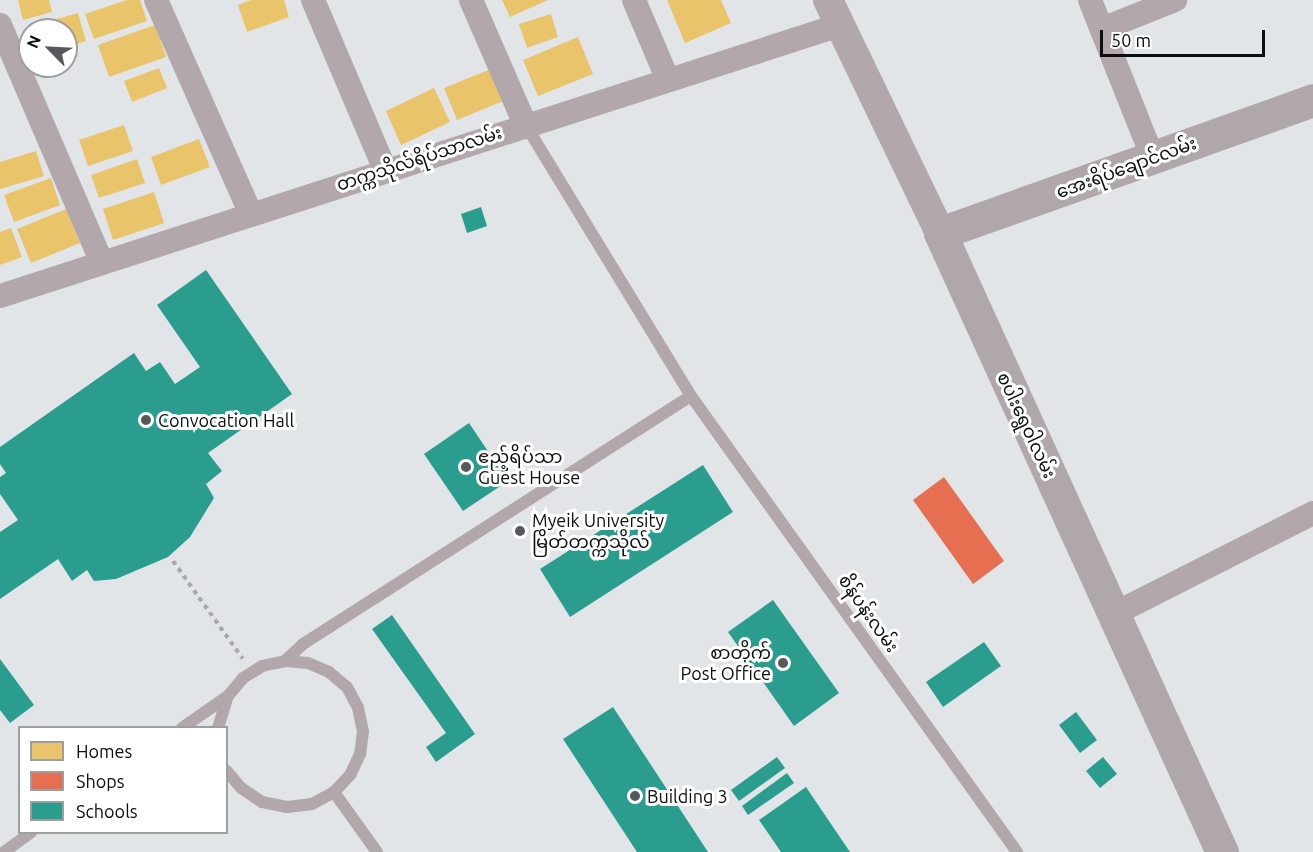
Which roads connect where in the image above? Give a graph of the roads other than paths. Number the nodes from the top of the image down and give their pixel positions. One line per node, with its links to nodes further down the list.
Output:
1 (156, 0): 15 (street)
2 (313, 0): 14 (street)
3 (471, 0): 12 (street)
4 (634, 0): 10 (street)
5 (1090, 0): 9 (street)
6 (1175, 0): 9 (street)
7 (834, 12): 10 (street, တက္ကသိုလ်ရိပ်သာလမ်း); 16 (street, စပါးရွေဝါလမ်း)
8 (0, 25): 17 (street)
9 (1102, 29): 13 (street)
10 (668, 80): 12 (street, တက္ကသိုလ်ရိပ်သာလမ်း)
11 (1313, 100): 13 (main road, အေးရိပ်ချောင်လမ်း)
12 (525, 124): 14 (street, တက္ကသိုလ်ရိပ်သာလမ်း); 19 (lane, စိန်ပန်းလမ်း)
13 (1152, 158): 16 (main road, အေးရိပ်ချောင်လမ်း)
14 (385, 170): 15 (street, တက္ကသိုလ်ရိပ်သာလမ်း)
15 (250, 212): 17 (street, တက္ကသိုလ်ရိပ်သာလမ်း)
16 (940, 233): 21 (main road, စပါးရွေဝါလမ်း)
17 (102, 263): 18 (street, တက္ကသိုလ်ရိပ်သာလမ်း)
18 (0, 296)
19 (692, 396): 22 (lane); 31 (lane, စိန်ပန်းလမ်း)
20 (1313, 513): 21 (street)
21 (1114, 614): 32 (main road, စပါးရွေဝါလမ်း)
22 (285, 661): 23 (lane); 27 (lane)
23 (228, 696): 24 (lane); 25 (lane)
24 (185, 726)
25 (219, 726)
26 (228, 772): 27 (lane)
27 (334, 792): 30 (lane)
28 (29, 834): 29 (lane)
29 (4, 852)
30 (376, 852)
31 (1017, 852)
32 (1222, 852)

